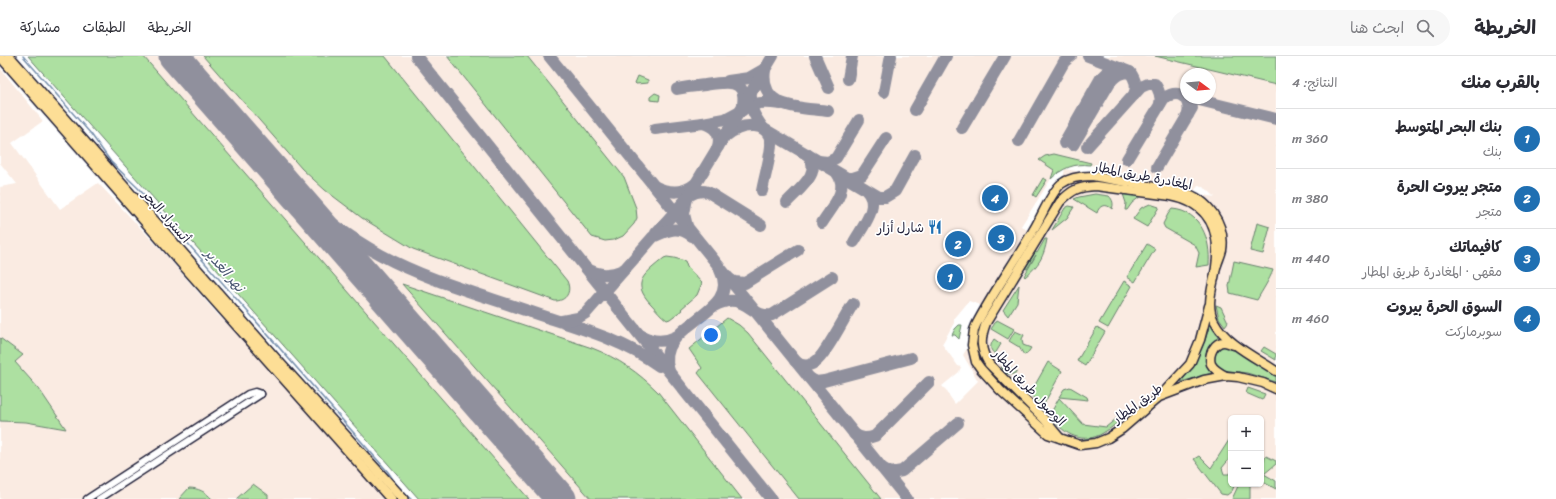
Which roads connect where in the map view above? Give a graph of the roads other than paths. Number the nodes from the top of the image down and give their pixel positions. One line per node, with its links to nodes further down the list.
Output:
1 (0, 56): 17 (highway, أتستراد البحر)
2 (9, 56): 18 (highway, أتستراد البحر)
3 (1195, 197): 4 (main road); 5 (main road, المغادرة طريق المطار); 13 (main road, المغادرة طريق المطار)
4 (1209, 197)
5 (1216, 265): 6 (main road); 13 (main road, الوصول طريق المطار)
6 (1210, 301): 7 (main road); 11 (main road)
7 (1240, 348): 8 (main road); 9 (main road)
8 (1276, 370)
9 (1226, 376): 10 (main road, طريق المطار); 11 (main road, طريق المطار)
10 (1276, 390)
11 (1159, 397): 13 (main road, طريق المطار)
12 (224, 413): 12 (street); 14 (street)
13 (1060, 438)
14 (154, 459): 15 (street); 16 (street)
15 (87, 499)
16 (98, 499)
17 (391, 499)
18 (402, 499)

